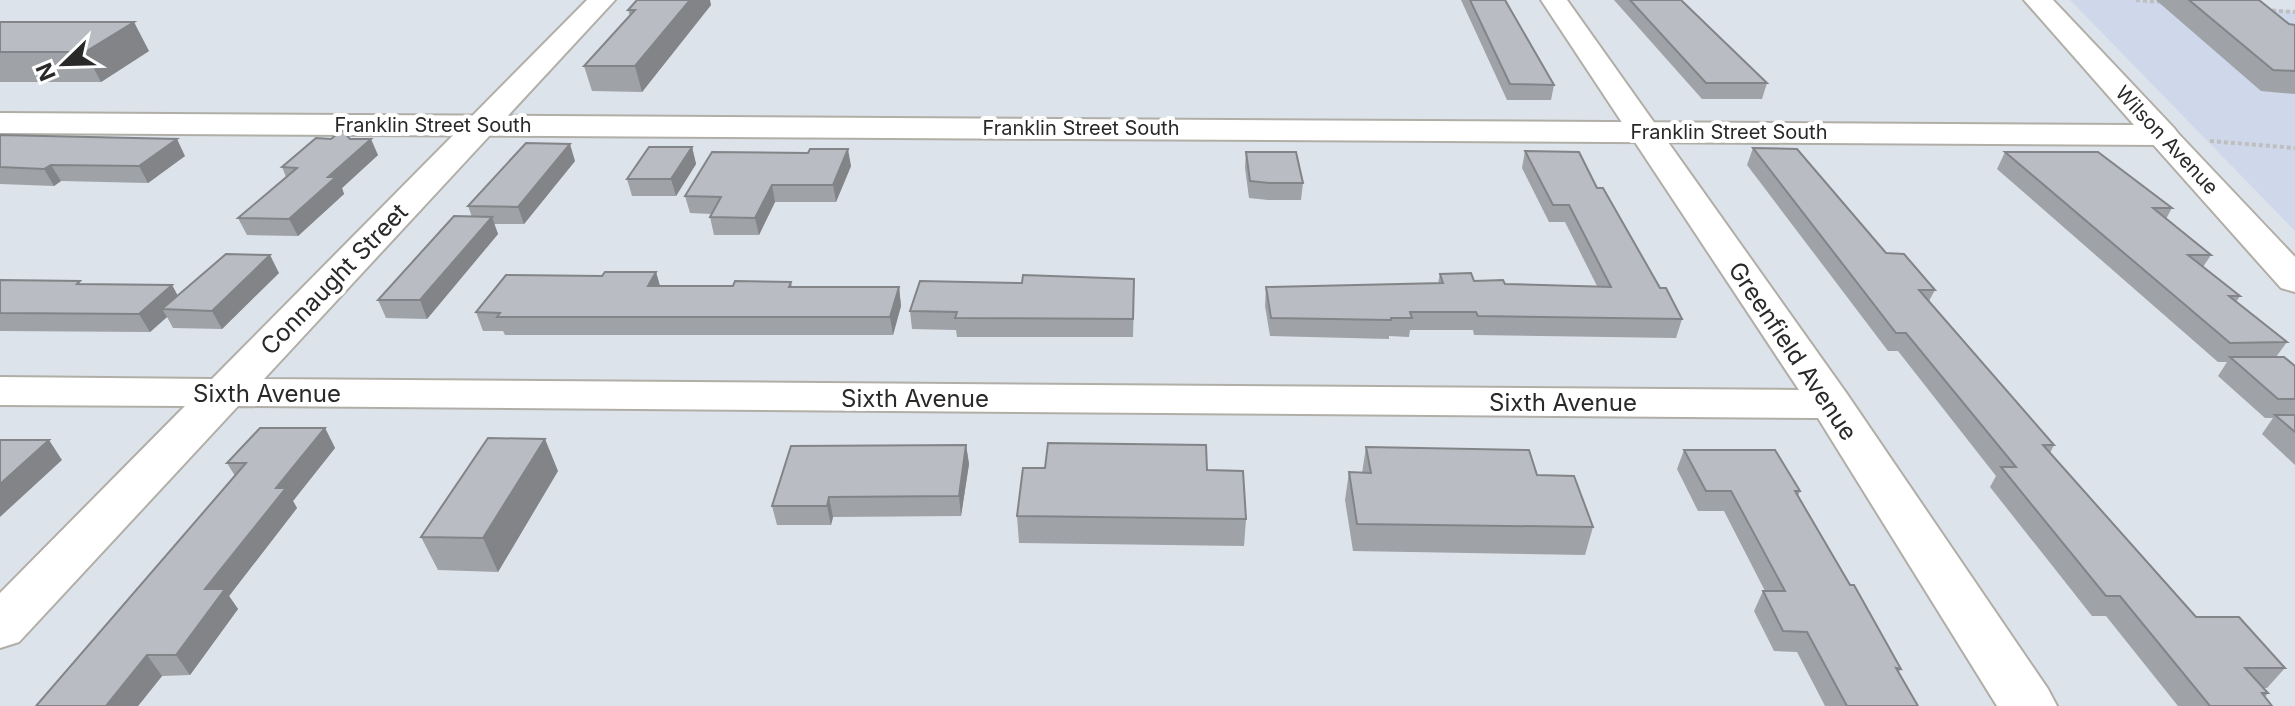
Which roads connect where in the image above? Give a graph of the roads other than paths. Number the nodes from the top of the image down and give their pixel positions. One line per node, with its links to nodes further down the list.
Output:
1 (602, 0): 5 (street, Connaught Street)
2 (1554, 0): 6 (street, Greenfield Avenue)
3 (2038, 0): 7 (street, Wilson Avenue)
4 (0, 123): 5 (street, Franklin Street South)
5 (482, 126): 6 (street, Franklin Street South); 10 (street, Connaught Street)
6 (1642, 131): 7 (street, Franklin Street South); 11 (street, Greenfield Avenue)
7 (2162, 135): 8 (street, Wilson Avenue)
8 (2295, 280)
9 (0, 391): 10 (street, Sixth Avenue)
10 (222, 393): 11 (street, Sixth Avenue); 12 (street, Connaught Street)
11 (1831, 404): 13 (street, Greenfield Avenue)
12 (0, 627)
13 (2028, 706)

